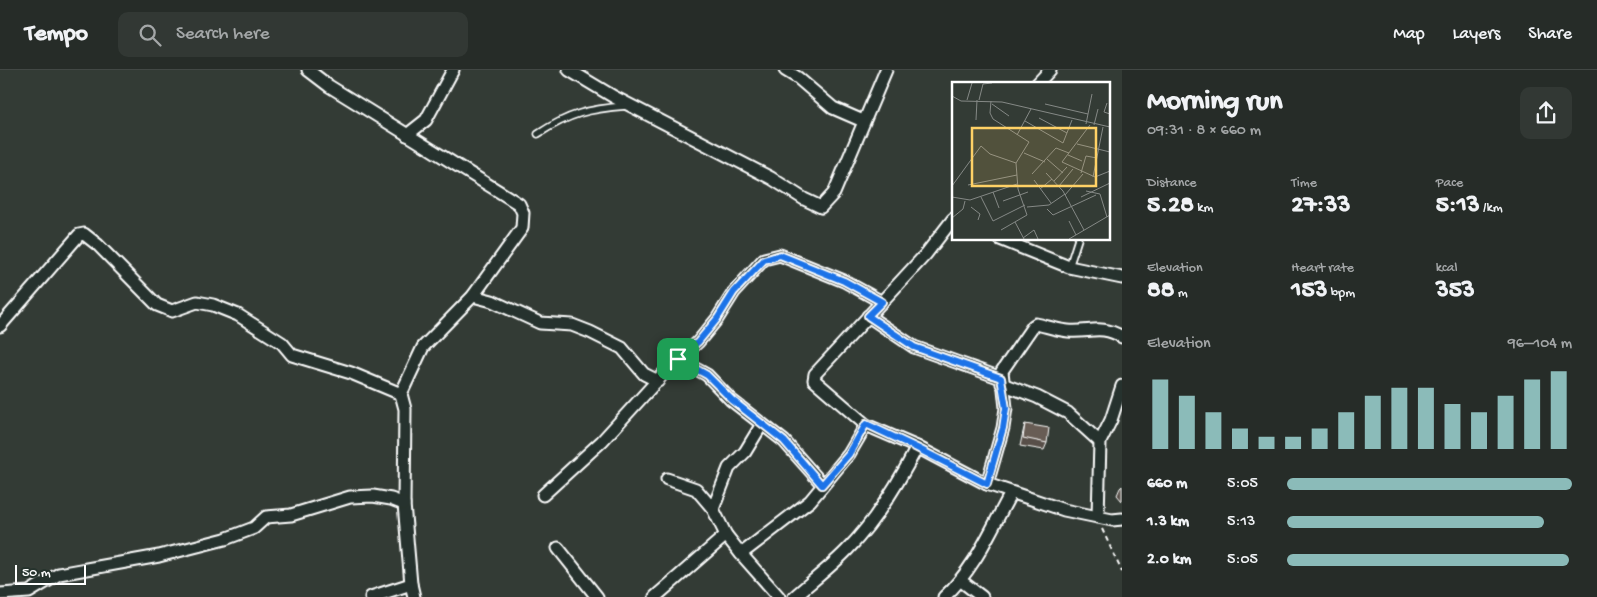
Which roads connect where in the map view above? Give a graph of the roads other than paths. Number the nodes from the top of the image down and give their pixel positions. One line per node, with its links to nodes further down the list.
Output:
1 (308, 70): 11 (street)
2 (453, 70): 11 (street)
3 (784, 70): 9 (street)
4 (886, 70): 9 (street)
5 (1050, 70): 7 (street)
6 (571, 71): 8 (street)
7 (1039, 82)
8 (633, 106): 9 (street); 10 (lane)
9 (864, 121)
10 (538, 134)
11 (407, 135): 17 (street)
12 (952, 220): 18 (street)
13 (1002, 240): 15 (street)
14 (1078, 240): 15 (lane)
15 (1069, 267): 16 (street)
16 (1122, 278)
17 (473, 296): 23 (street); 26 (street)
18 (882, 302): 19 (street); 22 (street)
19 (868, 316): 24 (street); 29 (street)
20 (0, 326): 26 (street)
21 (1122, 337): 24 (street)
22 (678, 359): 23 (street); 28 (street)
23 (658, 381): 36 (street)
24 (1002, 381): 30 (street); 33 (street)
25 (1122, 386): 27 (street)
26 (401, 394): 37 (street)
27 (1116, 422): 30 (street)
28 (762, 424): 34 (street); 38 (street)
29 (866, 424): 31 (street); 34 (street)
30 (1100, 442): 39 (street)
31 (917, 448): 33 (street); 52 (street)
32 (667, 479): 38 (street)
33 (987, 484): 35 (street)
34 (822, 485): 43 (street)
35 (1011, 493): 39 (street); 44 (street)
36 (543, 495)
37 (404, 504): 45 (street); 46 (street)
38 (713, 509): 41 (street)
39 (1098, 516): 40 (street)
40 (1122, 519)
41 (726, 535): 43 (street); 50 (street)
42 (558, 548): 49 (street)
43 (741, 554): 51 (street)
44 (960, 580): 53 (street); 54 (street)
45 (411, 584): 47 (street); 48 (street)
46 (0, 594)
47 (371, 597)
48 (414, 597)
49 (597, 597)
50 (655, 597)
51 (779, 597)
52 (794, 597)
53 (944, 597)
54 (982, 597)

